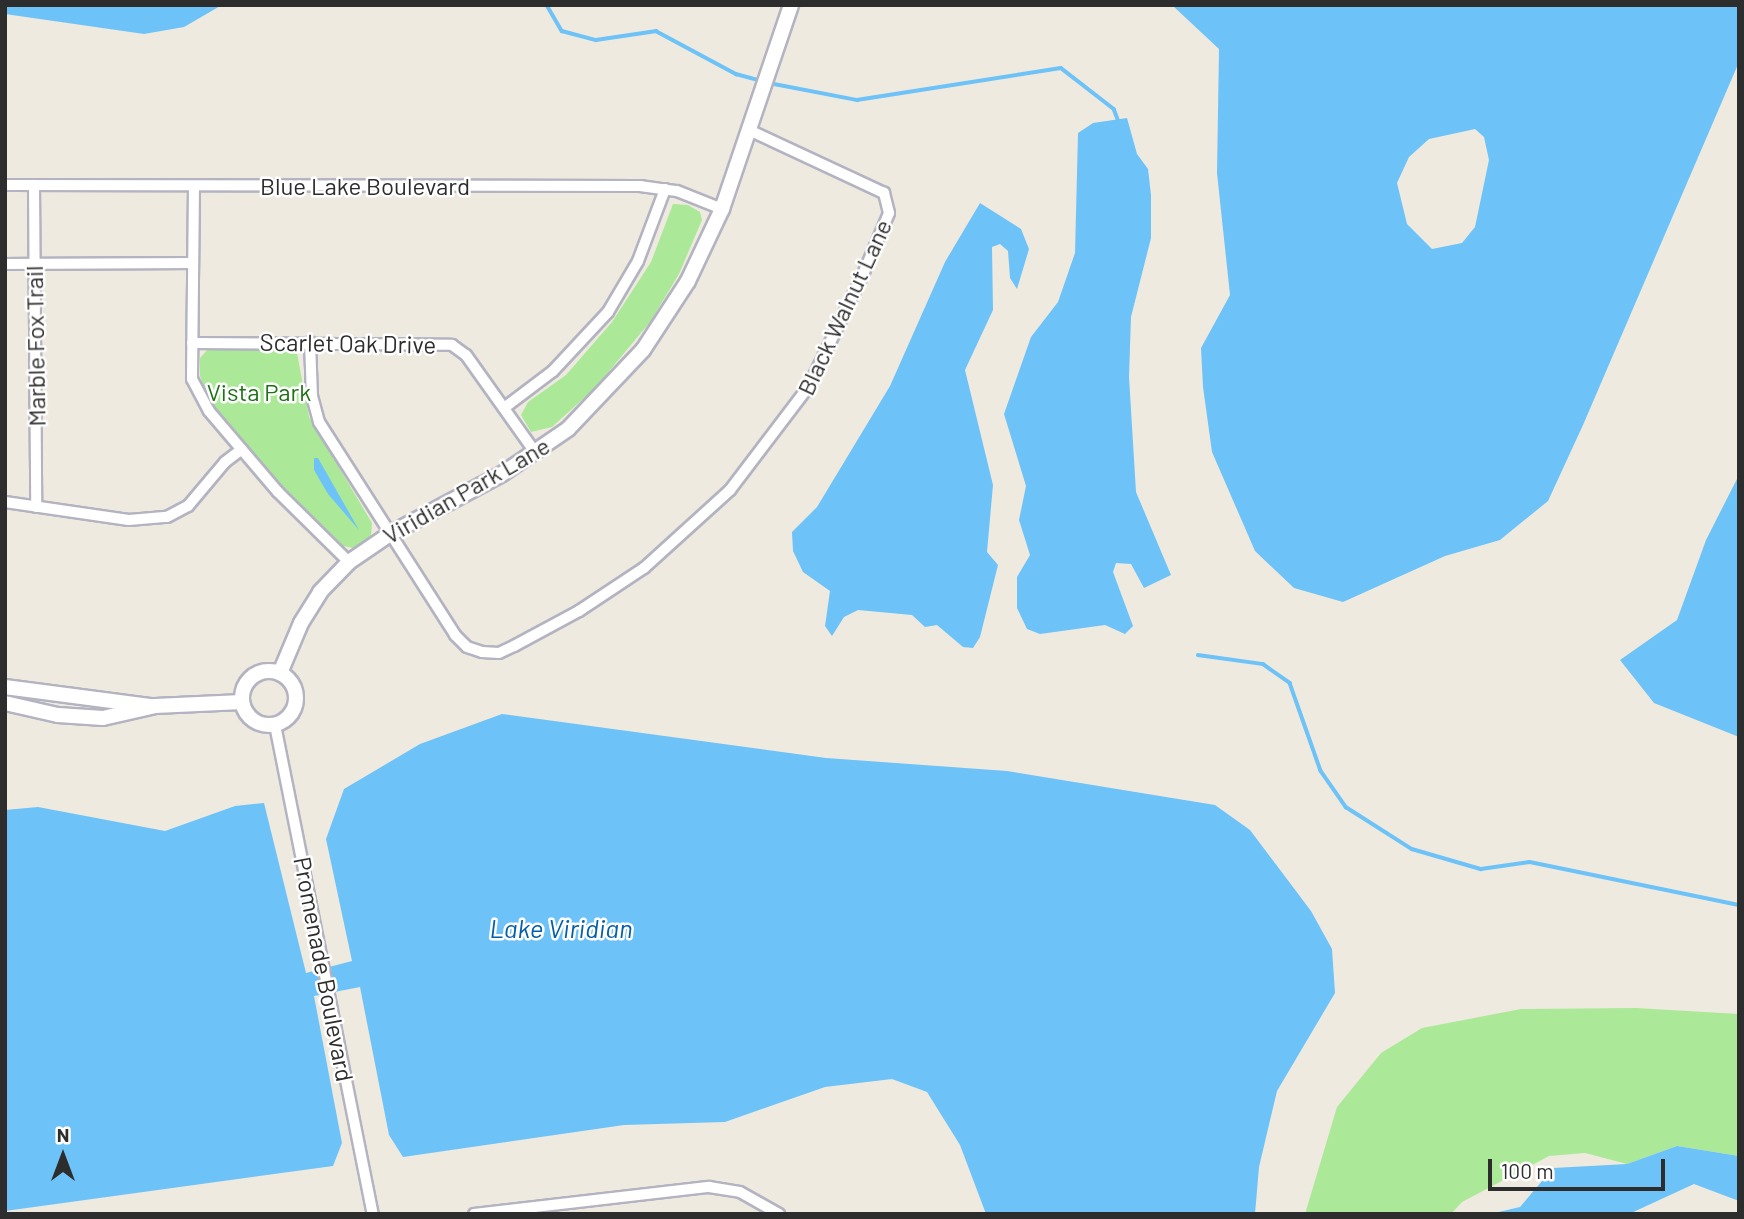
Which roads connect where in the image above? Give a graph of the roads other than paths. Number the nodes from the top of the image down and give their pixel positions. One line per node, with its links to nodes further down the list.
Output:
1 (791, 5): 2 (street, Viridian Park Lane)
2 (751, 131): 7 (street, Viridian Park Lane); 18 (street, Black Walnut Lane)
3 (5, 185): 4 (street, Blue Lake Boulevard)
4 (34, 185): 5 (street, Blue Lake Boulevard); 8 (street, Marble Fox Trail)
5 (194, 186): 6 (street, Blue Lake Boulevard); 9 (street)
6 (665, 189): 7 (street, Blue Lake Boulevard); 13 (street)
7 (722, 209): 15 (street, Viridian Park Lane)
8 (34, 263): 9 (street); 10 (street); 17 (street, Marble Fox Trail)
9 (194, 263): 12 (street)
10 (5, 264)
11 (310, 342): 12 (street, Scarlet Oak Drive); 13 (street, Scarlet Oak Drive); 18 (street)
12 (192, 343): 14 (street)
13 (504, 408): 15 (street, Scarlet Oak Drive)
14 (242, 449): 17 (street); 19 (street)
15 (535, 452): 18 (street, Viridian Park Lane)
16 (5, 502): 17 (street)
17 (36, 507)
18 (390, 534): 19 (street, Viridian Park Lane)
19 (349, 562): 20 (street, Viridian Park Lane)
20 (280, 673): 22 (street); 25 (street)
21 (5, 687): 24 (street)
22 (242, 702): 24 (street); 25 (street)
23 (5, 703): 24 (street)
24 (155, 706)
25 (275, 725): 26 (street, Promenade Boulevard)
26 (373, 1214)
27 (474, 1214): 28 (street)
28 (779, 1214)

